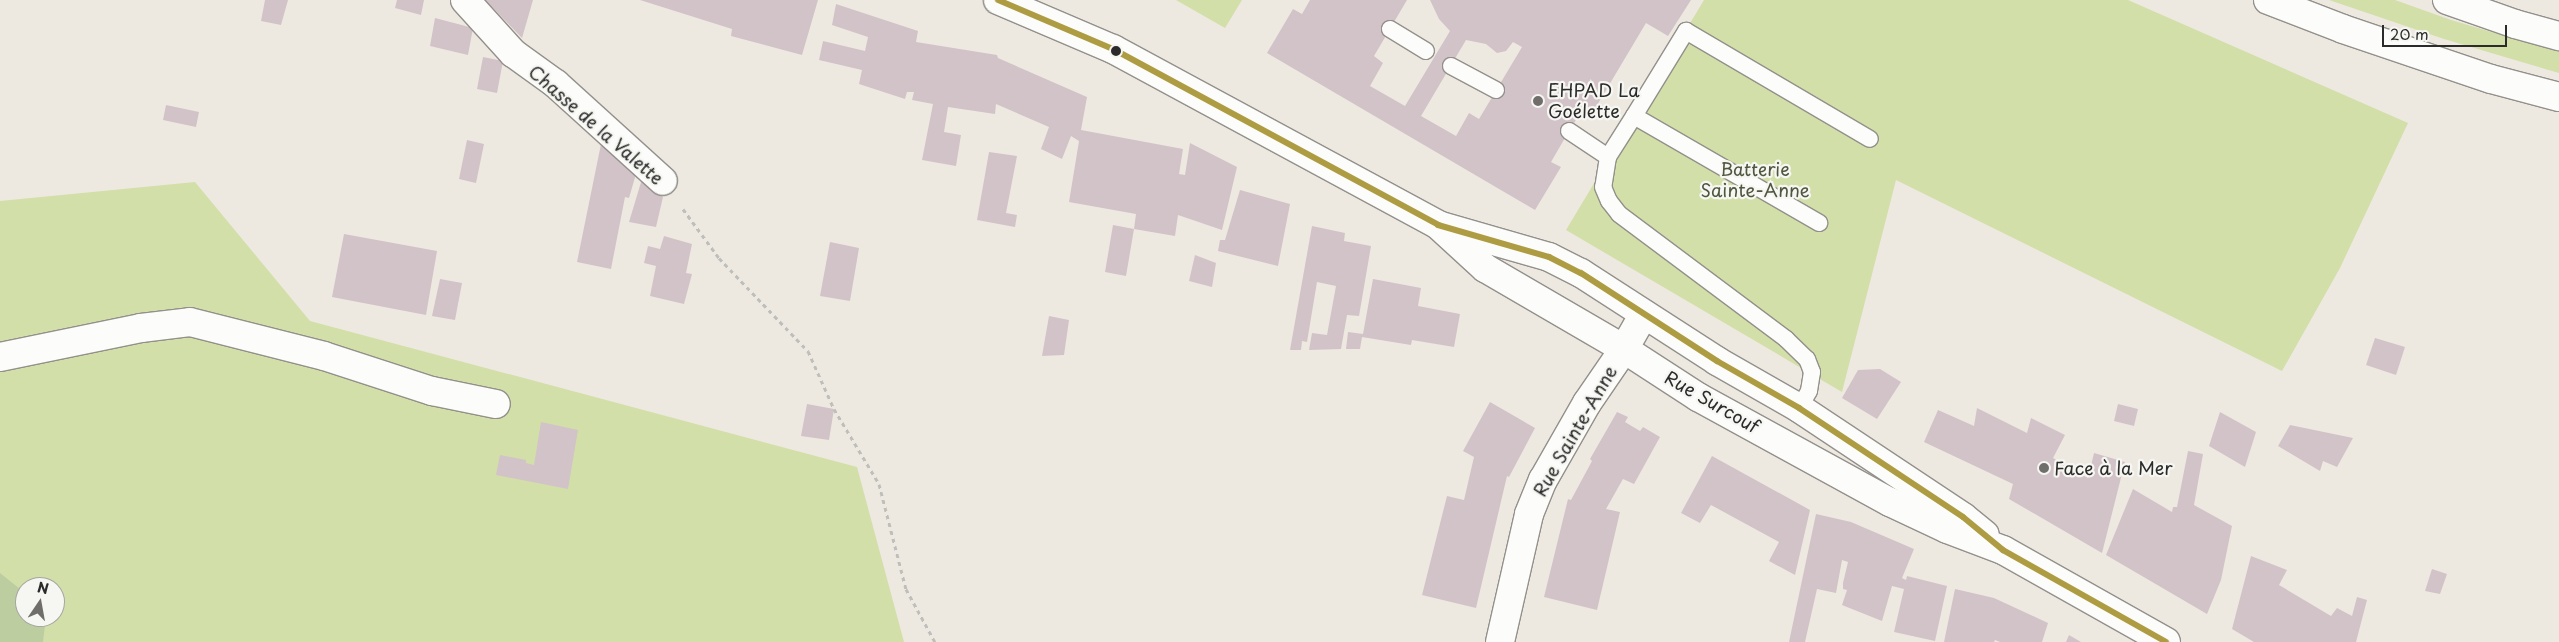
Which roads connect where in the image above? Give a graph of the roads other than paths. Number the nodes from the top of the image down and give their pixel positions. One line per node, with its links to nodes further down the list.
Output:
1 (465, 0): 16 (main road, Chasse de la Valette)
2 (998, 0): 5 (main road, Rue Surcouf)
3 (2268, 0): 11 (main road)
4 (2447, 0): 7 (main road)
5 (1039, 8): 18 (main road, Rue Surcouf)
6 (1390, 29): 8 (lane)
7 (2559, 36)
8 (1426, 51)
9 (1451, 66): 10 (lane)
10 (1496, 90)
11 (2559, 98)
12 (1634, 116): 14 (lane); 15 (lane); 17 (lane)
13 (1569, 131): 15 (lane)
14 (1870, 139)
15 (1608, 157): 23 (lane)
16 (663, 181)
17 (1819, 223)
18 (1438, 225): 19 (main road, Rue Surcouf); 20 (main road, Rue Surcouf)
19 (1644, 314): 20 (main road, Rue Sainte-Anne); 23 (main road, Rue Surcouf)
20 (1624, 348): 24 (main road, Rue Surcouf); 25 (main road, Rue Sainte-Anne)
21 (0, 357): 22 (main road)
22 (496, 404)
23 (1800, 408): 24 (main road, Rue Surcouf)
24 (2003, 550): 26 (main road, Rue Surcouf)
25 (1500, 642)
26 (2166, 642)

